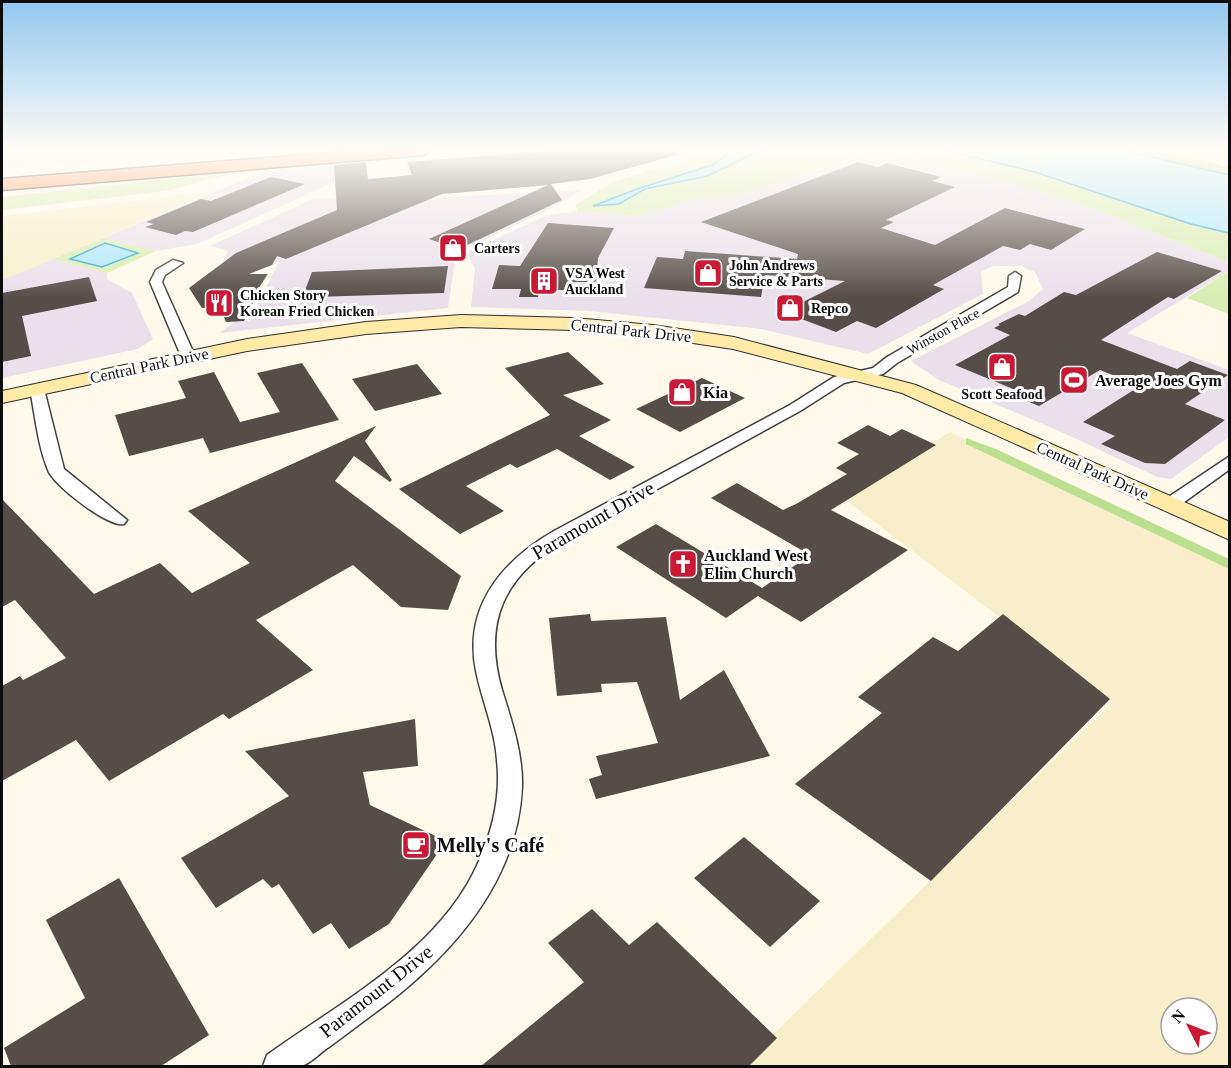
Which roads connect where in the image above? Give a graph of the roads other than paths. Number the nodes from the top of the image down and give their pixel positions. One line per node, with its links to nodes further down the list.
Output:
1 (177, 263): 3 (street)
2 (1016, 276): 4 (street, Winston Place)
3 (188, 356): 4 (main road, Central Park Drive); 5 (main road, Central Park Drive)
4 (858, 376): 8 (main road, Central Park Drive); 11 (street, Paramount Drive)
5 (37, 389): 6 (main road, Central Park Drive); 9 (street)
6 (2, 397)
7 (1230, 461): 8 (street)
8 (1170, 504): 10 (main road, Central Park Drive)
9 (118, 520)
10 (1230, 532)
11 (278, 1066)

